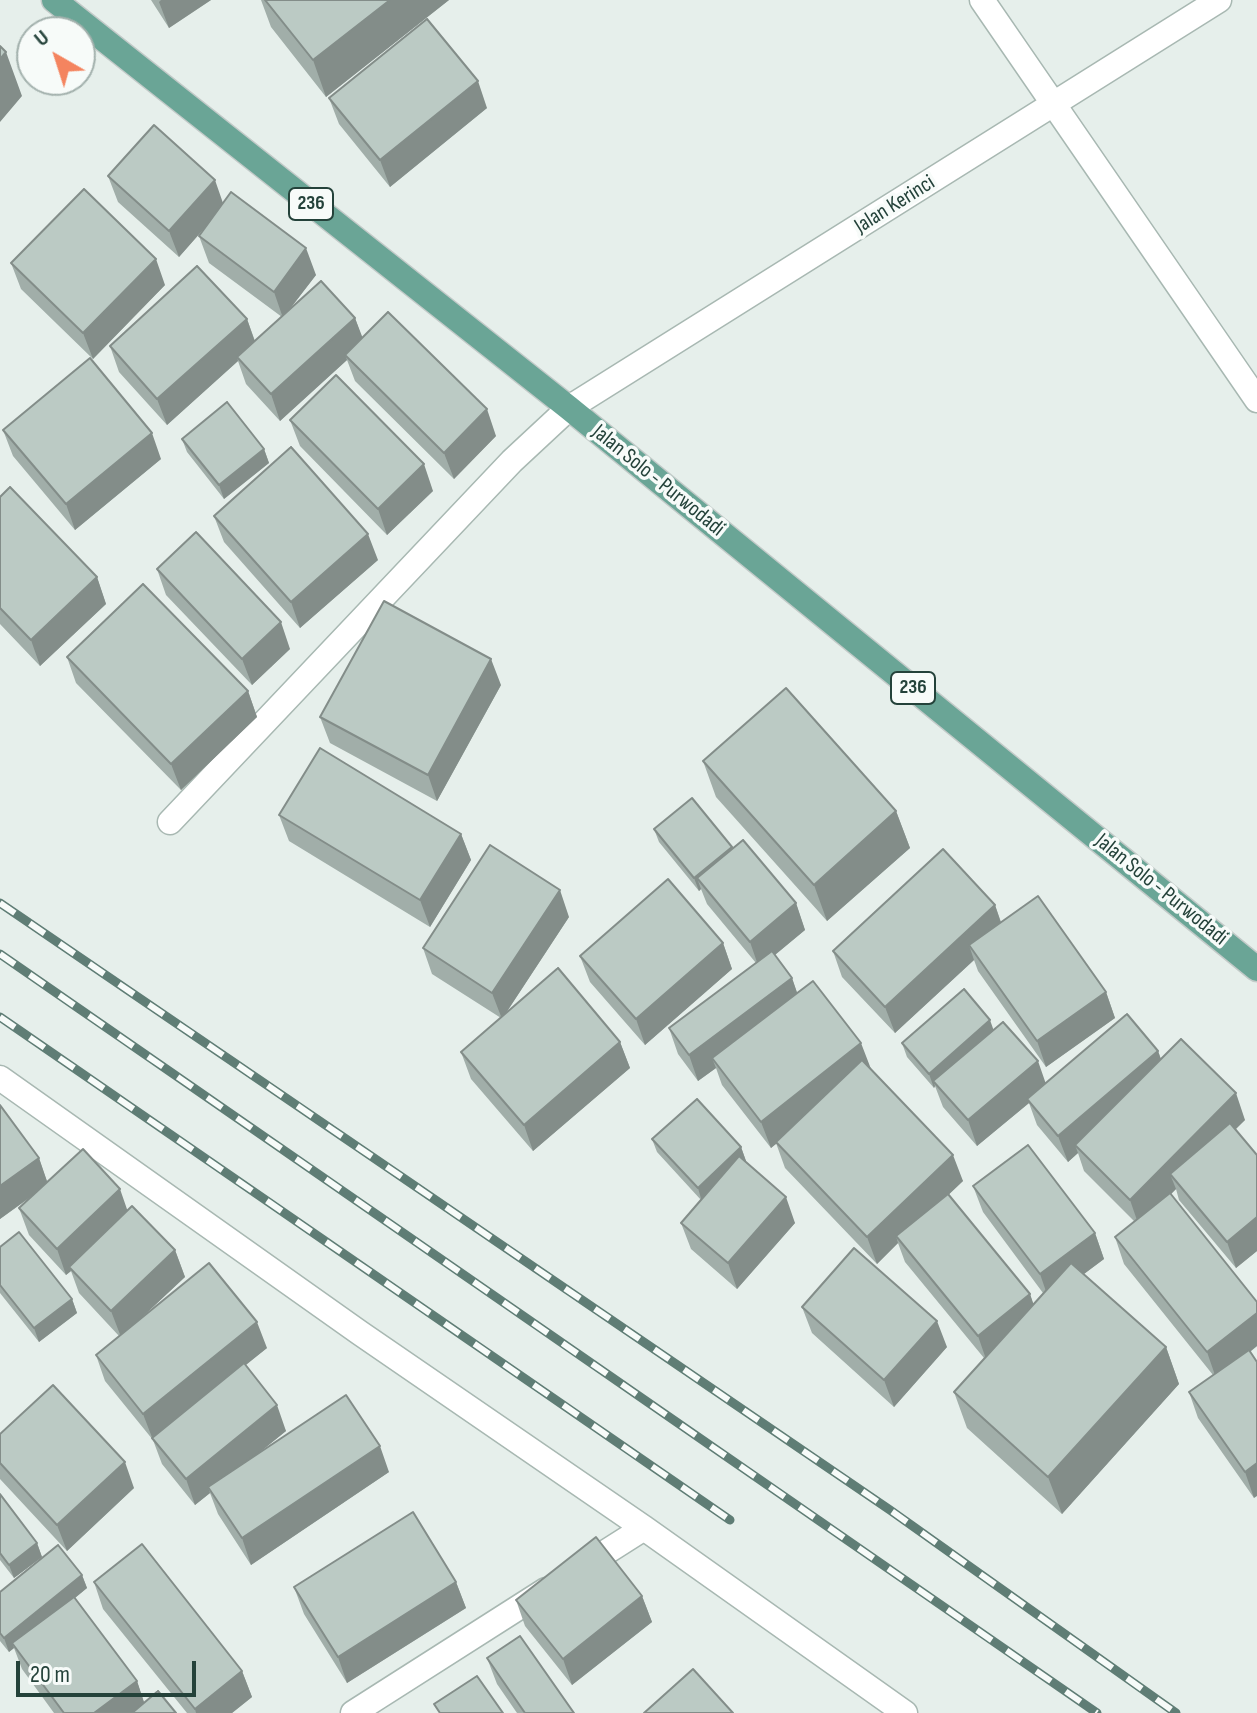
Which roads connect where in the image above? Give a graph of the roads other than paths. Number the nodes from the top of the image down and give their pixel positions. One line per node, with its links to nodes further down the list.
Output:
1 (54, 0): 6 (main road, Jalan Solo - Purwodadi / 236)
2 (982, 0): 4 (street)
3 (1219, 0): 4 (street, Jalan Kerinci)
4 (1054, 105): 5 (street); 6 (street, Jalan Kerinci)
5 (1257, 400)
6 (569, 408): 7 (street, Jalan Kerinci); 8 (main road, Jalan Solo - Purwodadi / 236)
7 (170, 822)
8 (1257, 969)
9 (0, 1078): 10 (street)
10 (644, 1528): 11 (street); 12 (street)
11 (353, 1713)
12 (905, 1713)

